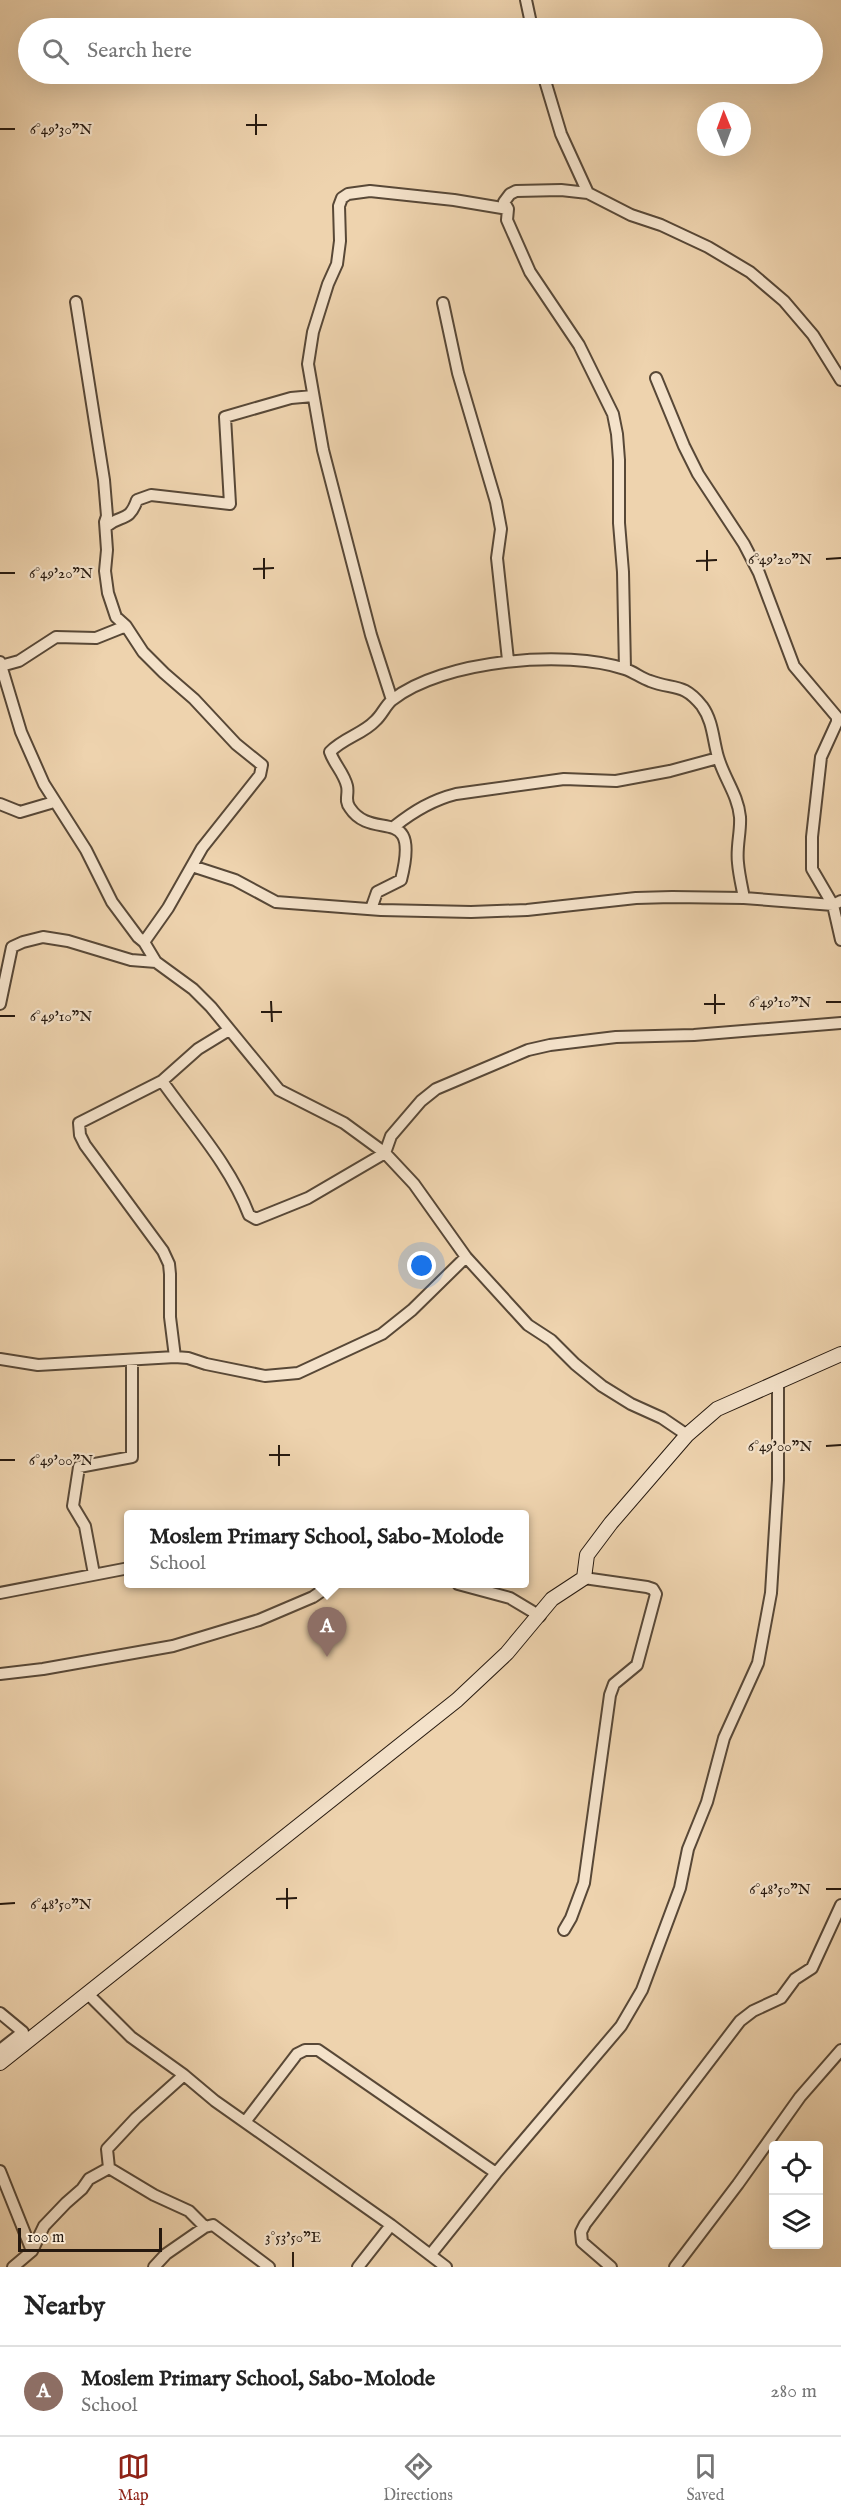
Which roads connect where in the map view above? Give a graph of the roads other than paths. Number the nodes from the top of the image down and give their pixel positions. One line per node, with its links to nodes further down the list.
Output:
1 (526, 0): 2 (street)
2 (530, 18)
3 (546, 84): 4 (street)
4 (588, 193): 5 (street); 9 (street)
5 (508, 209): 10 (street); 15 (street)
6 (76, 302): 11 (street)
7 (443, 303): 13 (street)
8 (656, 378): 17 (street)
9 (841, 380)
10 (313, 396): 11 (street); 16 (street)
11 (106, 526): 12 (street)
12 (126, 626): 14 (street); 22 (street)
13 (508, 660): 15 (street); 16 (street)
14 (1, 664): 19 (street)
15 (625, 669): 18 (street)
16 (392, 700): 21 (street)
17 (839, 714): 24 (street)
18 (718, 758): 21 (street); 23 (street)
19 (54, 802): 20 (street); 27 (street)
20 (0, 804)
21 (395, 826): 25 (street)
22 (192, 866): 25 (street); 27 (street)
23 (744, 898): 24 (street); 25 (street)
24 (837, 903): 26 (street)
25 (371, 909)
26 (841, 940)
27 (144, 942): 28 (street)
28 (156, 962): 29 (street); 31 (street)
29 (0, 1004)
30 (841, 1023): 33 (street)
31 (229, 1030): 32 (street); 33 (street)
32 (162, 1081): 33 (street); 36 (street)
33 (385, 1153): 34 (street)
34 (466, 1257): 36 (street); 40 (street)
35 (841, 1354): 39 (street)
36 (175, 1357): 38 (street)
37 (0, 1359): 38 (street)
38 (132, 1360): 42 (street)
39 (778, 1383): 40 (street); 61 (street)
40 (687, 1435): 43 (street)
41 (124, 1569): 42 (street)
42 (94, 1574): 46 (street)
43 (584, 1578): 47 (street); 50 (street)
44 (326, 1588): 48 (street)
45 (473, 1588): 47 (street)
46 (0, 1593)
47 (540, 1616): 51 (street)
48 (0, 1674)
49 (841, 1905): 71 (street)
50 (564, 1930)
51 (88, 1994): 53 (street); 57 (street)
52 (0, 2013): 53 (street)
53 (23, 2039): 54 (street); 56 (street)
54 (0, 2050)
55 (841, 2050): 72 (street)
56 (0, 2063)
57 (184, 2076): 58 (street); 59 (street)
58 (245, 2122): 61 (street); 62 (street)
59 (109, 2168): 63 (street); 64 (street)
60 (0, 2170): 64 (street)
61 (496, 2173): 65 (street)
62 (391, 2225): 65 (street); 69 (street)
63 (205, 2227): 67 (street); 68 (street)
64 (32, 2251): 66 (street)
65 (431, 2254): 70 (street)
66 (13, 2267)
67 (154, 2267)
68 (269, 2267)
69 (358, 2267)
70 (446, 2267)
71 (611, 2267)
72 (675, 2267)

